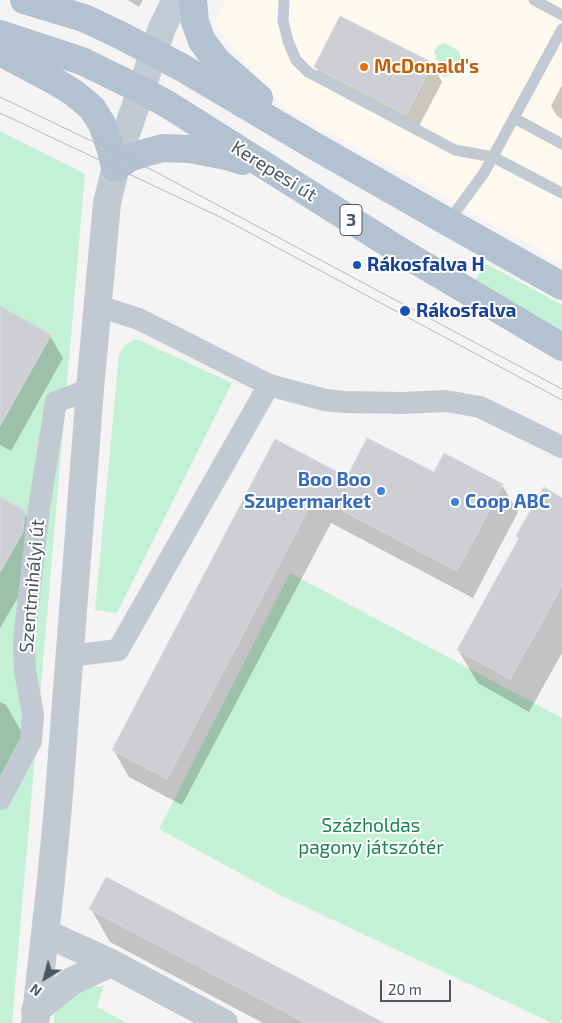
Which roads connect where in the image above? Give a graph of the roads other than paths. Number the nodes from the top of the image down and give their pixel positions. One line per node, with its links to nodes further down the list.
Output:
1 (24, 0): 10 (main road, 3)
2 (176, 0): 10 (main road)
3 (193, 0): 13 (main road)
4 (284, 0): 15 (lane)
5 (534, 0): 6 (lane)
6 (562, 15)
7 (562, 29): 12 (lane)
8 (0, 34): 11 (main road, Kerepesi út / 3)
9 (0, 52): 16 (main road)
10 (154, 52): 11 (main road); 13 (main road, 3)
11 (141, 90): 16 (street); 17 (main road, Kerepesi út / 3)
12 (514, 118): 14 (lane); 15 (lane)
13 (311, 144): 19 (main road, 3)
14 (562, 144)
15 (493, 157): 18 (lane); 19 (lane)
16 (115, 168): 17 (main road); 21 (street)
17 (273, 171): 22 (main road, Kerepesi út / 3)
18 (562, 193)
19 (448, 222): 20 (main road, 3)
20 (562, 286)
21 (98, 306): 23 (street); 24 (street)
22 (562, 347)
23 (269, 385): 25 (street); 26 (street)
24 (90, 389): 26 (street); 27 (street, Szentmihályi út)
25 (562, 448)
26 (70, 656): 28 (street)
27 (0, 799)
28 (45, 933): 29 (street); 30 (street)
29 (111, 964): 30 (street); 31 (street)
30 (35, 1017)
31 (224, 1023)

